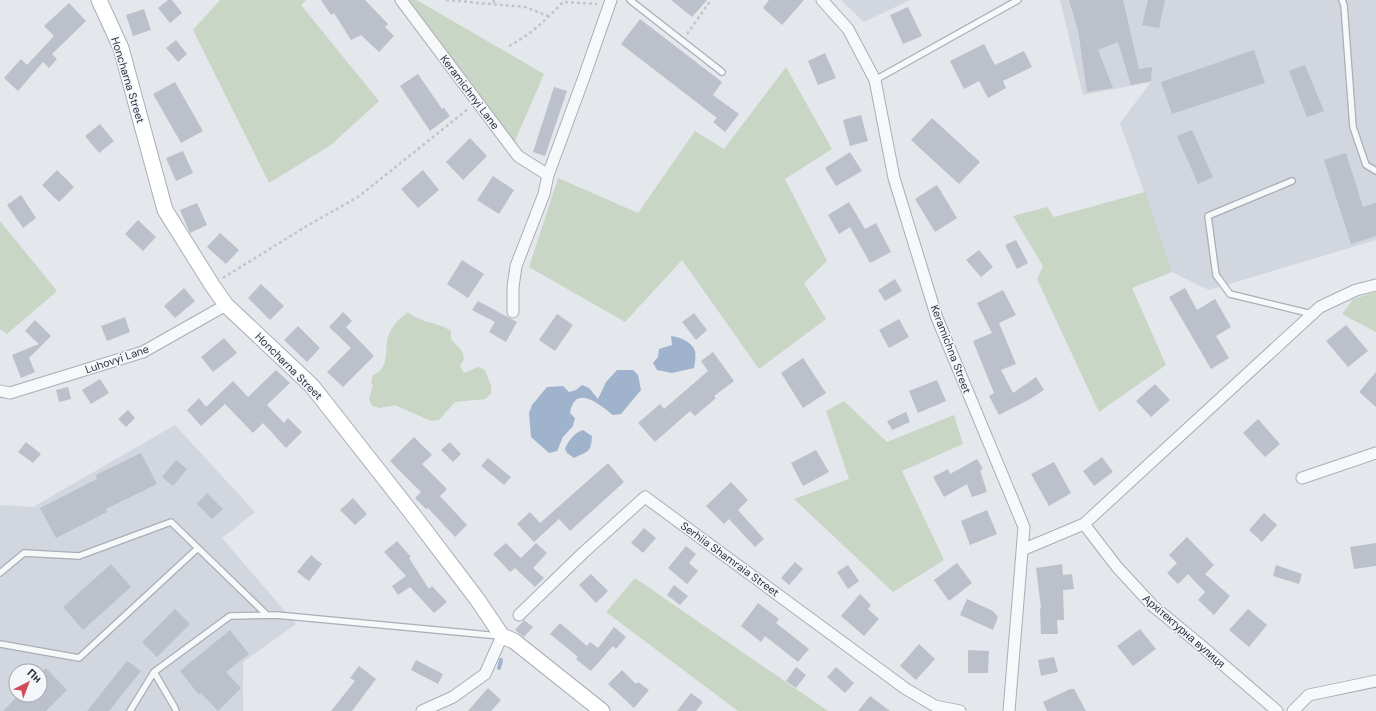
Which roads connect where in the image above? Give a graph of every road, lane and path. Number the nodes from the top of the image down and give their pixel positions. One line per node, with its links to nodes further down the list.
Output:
1 (99, 0): 21 (street, Honcharna Street)
2 (401, 0): 17 (street, Keramichnyi Lane)
3 (446, 0): 11 (path)
4 (492, 0): 11 (path)
5 (630, 0): 13 (lane)
6 (711, 0): 13 (path)
7 (824, 0): 16 (street, Keramichna Street)
8 (1018, 0): 16 (lane)
9 (1342, 0): 18 (lane)
10 (610, 2): 12 (path); 19 (street)
11 (496, 5): 12 (path)
12 (548, 16): 14 (path)
13 (681, 41): 15 (lane)
14 (509, 46)
15 (722, 72)
16 (875, 80): 31 (street, Keramichna Street)
17 (476, 102): 19 (street, Keramichnyi Lane); 21 (path)
18 (1376, 171)
19 (548, 175): 24 (street)
20 (1292, 181): 25 (lane)
21 (212, 285): 23 (street, Honcharna Street)
22 (1376, 285): 25 (street)
23 (226, 305): 26 (street, Luhovyi Lane); 35 (street, Honcharna Street)
24 (513, 312)
25 (1312, 314): 29 (street)
26 (0, 391)
27 (1376, 453): 28 (street)
28 (1302, 478)
29 (1084, 524): 31 (street); 45 (street, Архітектурна вулиця)
30 (198, 548): 32 (lane); 33 (lane); 36 (lane)
31 (1022, 550): 44 (street, Keramichna Street)
32 (0, 573)
33 (267, 615): 35 (lane); 37 (lane)
34 (519, 615): 43 (street, Serhiia Shamraia Street)
35 (502, 636): 41 (street); 42 (street, Honcharna Street)
36 (0, 644)
37 (154, 672): 39 (lane); 40 (lane)
38 (1376, 681): 46 (street)
39 (130, 711)
40 (176, 711)
41 (422, 711)
42 (602, 711)
43 (960, 711)
44 (1009, 711)
45 (1277, 711)
46 (1293, 711)

